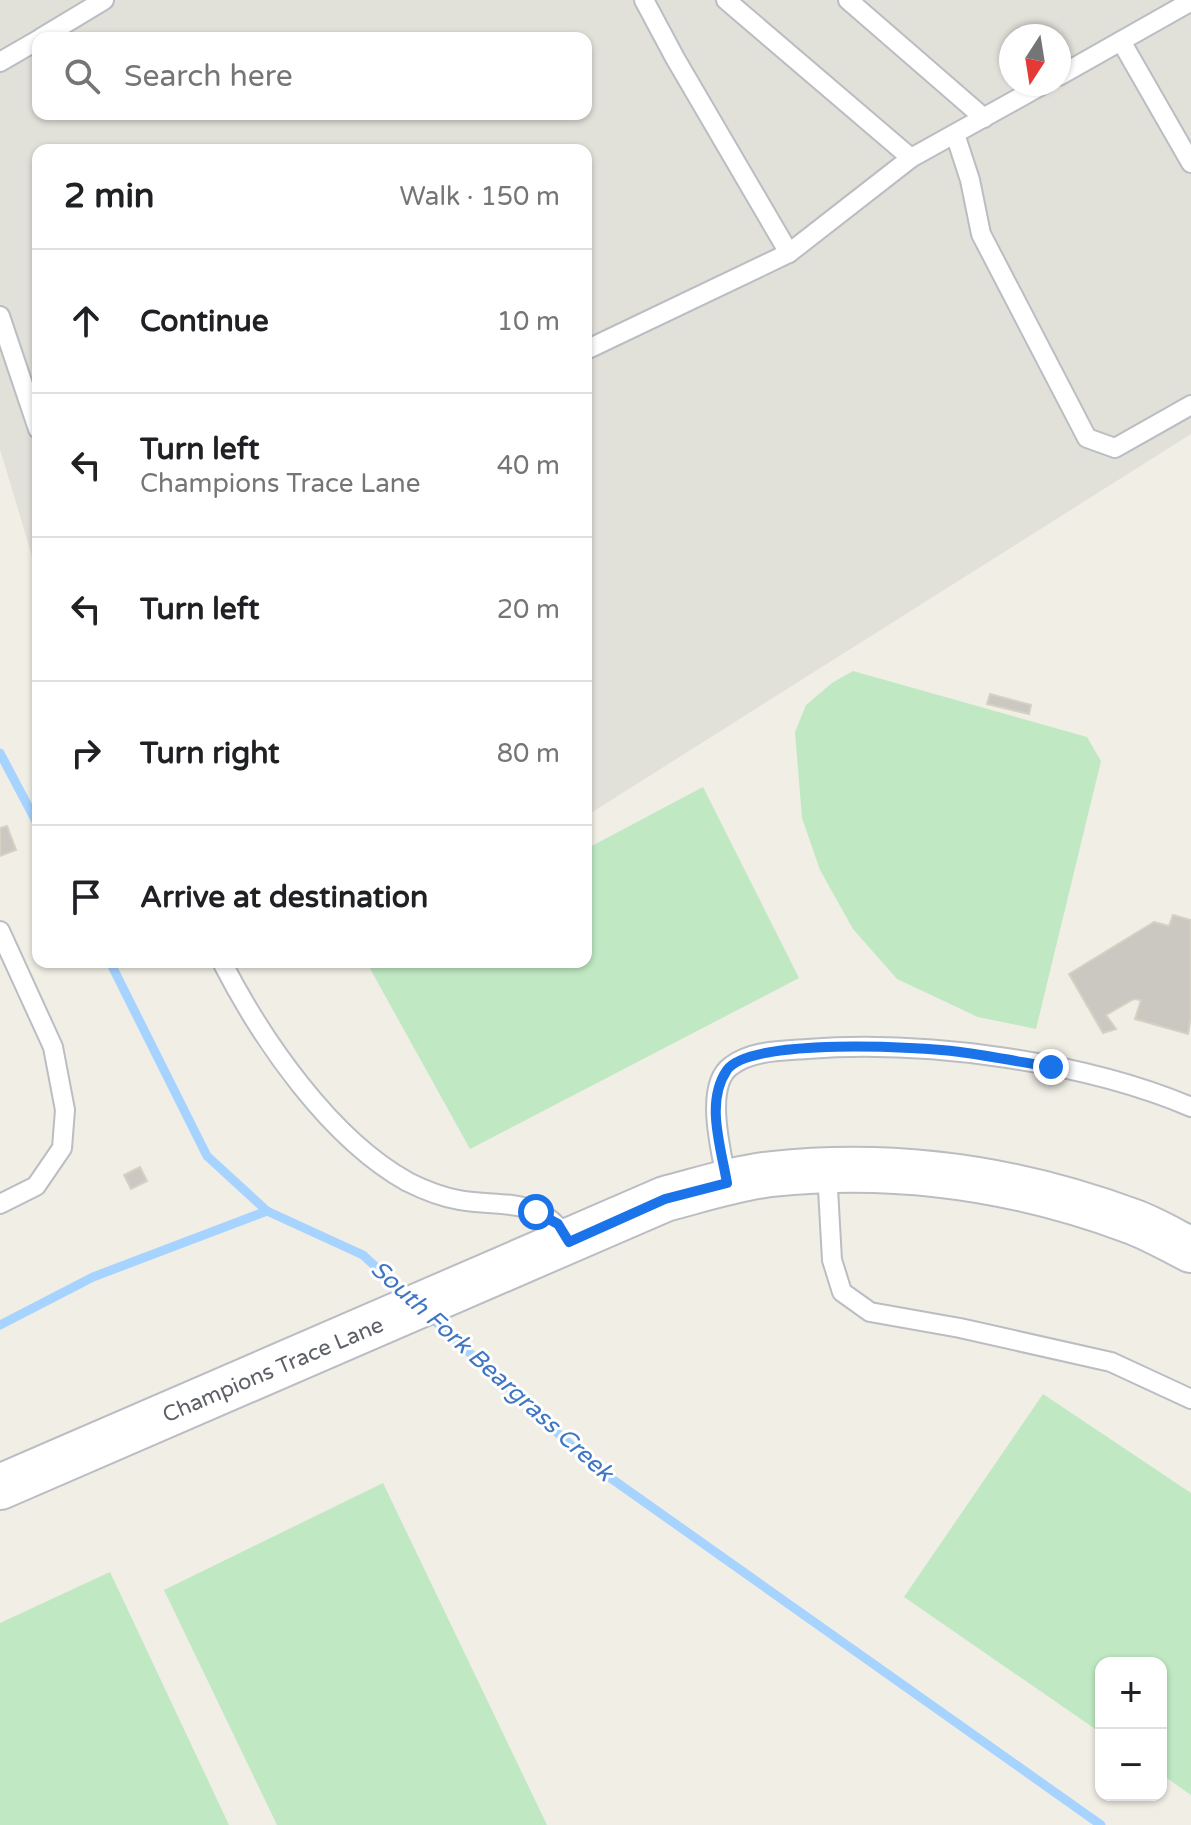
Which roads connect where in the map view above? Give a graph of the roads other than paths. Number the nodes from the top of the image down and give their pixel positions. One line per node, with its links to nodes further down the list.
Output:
1 (104, 0): 6 (lane)
2 (644, 0): 16 (lane)
3 (726, 0): 14 (lane)
4 (848, 0): 12 (lane)
5 (1188, 1): 7 (lane)
6 (51, 32)
7 (1121, 41): 10 (lane); 15 (lane)
8 (32, 43): 9 (lane)
9 (0, 62)
10 (1071, 69)
11 (1023, 96): 12 (lane)
12 (984, 118): 13 (lane)
13 (955, 134): 14 (lane); 19 (lane)
14 (911, 158): 16 (lane)
15 (1191, 163)
16 (789, 253): 18 (lane)
17 (0, 316): 20 (lane)
18 (592, 347)
19 (1191, 405)
20 (32, 411)
21 (0, 931): 26 (lane)
22 (225, 968): 27 (lane)
23 (1191, 1107): 25 (lane)
24 (827, 1171): 25 (street, Champions Trace Lane); 28 (street, Champions Trace Lane); 29 (lane)
25 (727, 1183): 27 (street, Champions Trace Lane)
26 (0, 1204)
27 (569, 1242): 30 (street, Champions Trace Lane)
28 (1191, 1250)
29 (1191, 1399)
30 (0, 1487)

